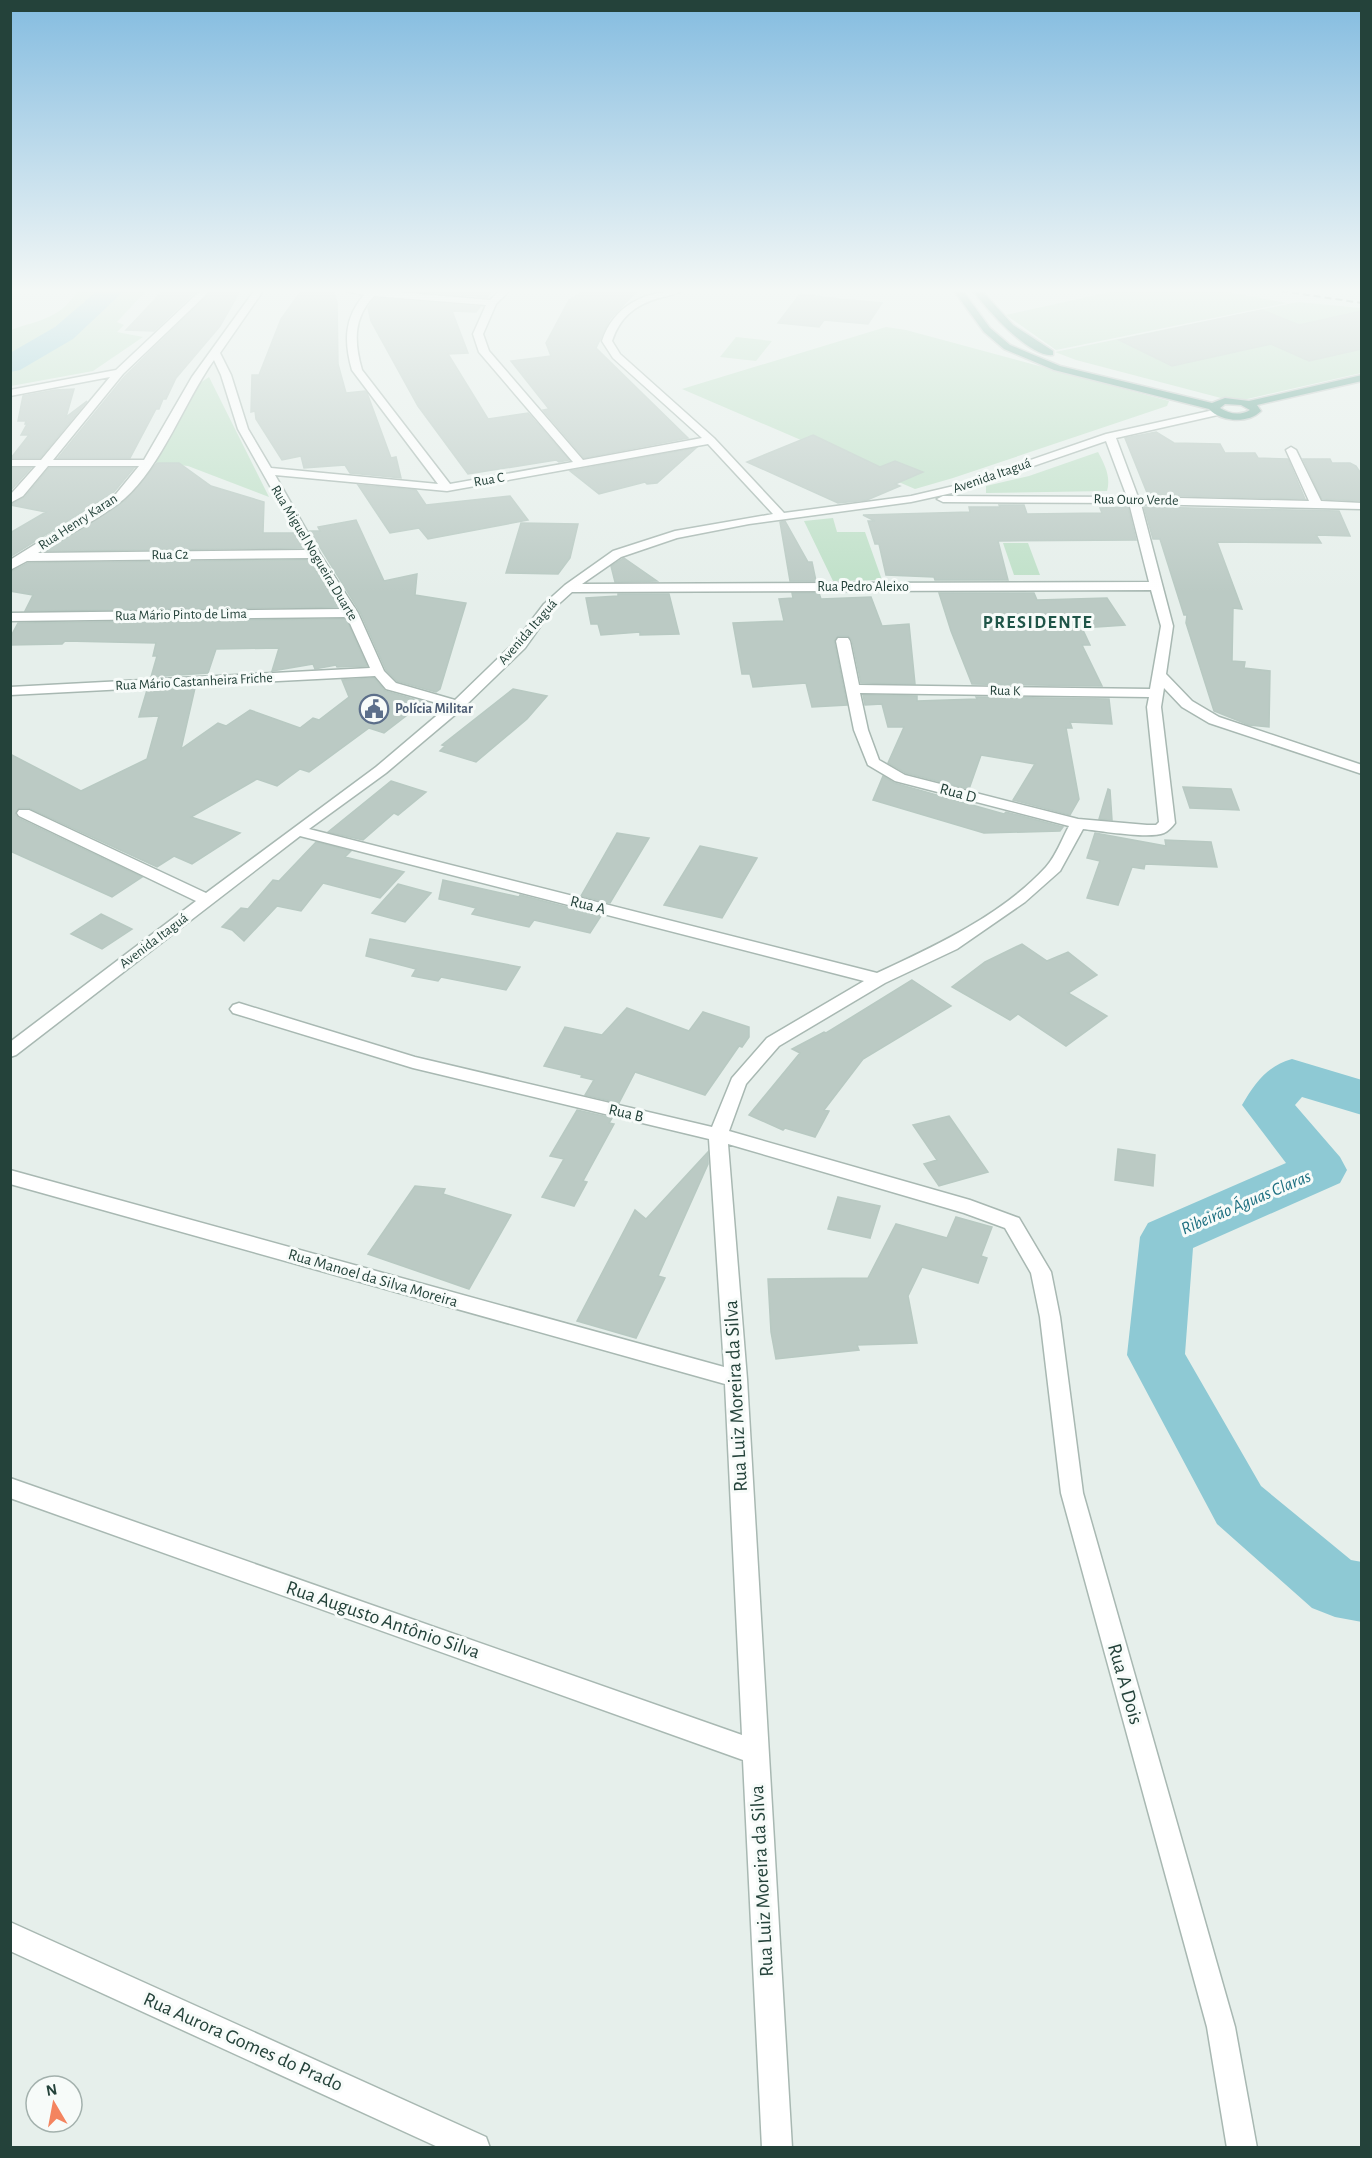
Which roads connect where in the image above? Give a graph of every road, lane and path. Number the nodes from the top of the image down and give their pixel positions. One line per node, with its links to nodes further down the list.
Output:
1 (103, 392): 19 (street)
2 (189, 392): 17 (street, Rua Henry Karan)
3 (231, 392): 21 (street, Rua Miguel Nogueira Duarte)
4 (374, 392): 22 (street)
5 (518, 392): 20 (street)
6 (656, 392): 15 (street)
7 (1145, 392): 13 (main road, Avenida Itaguá)
8 (1189, 392): 11 (main road)
9 (1308, 392): 12 (main road, Avenida Itaguá)
10 (1323, 392): 12 (main road, Avenida Itaguá)
11 (1225, 401): 12 (main road, Avenida Itaguá); 13 (main road, Avenida Itaguá)
12 (1252, 406): 13 (main road, Avenida Itaguá)
13 (1216, 410): 14 (street, Avenida Itaguá)
14 (1110, 436): 23 (street, Avenida Itaguá); 25 (street)
15 (710, 440): 20 (street, Rua C); 28 (street)
16 (1291, 450): 26 (street)
17 (148, 463): 19 (street); 30 (street, Rua Henry Karan)
18 (10, 464): 19 (street)
19 (45, 464): 24 (street)
20 (581, 464): 22 (street, Rua C)
21 (265, 471): 22 (street, Rua C); 29 (street, Rua Miguel Nogueira Duarte)
22 (447, 488)
23 (911, 499): 25 (street, Rua Ouro Verde); 28 (street, Avenida Itaguá)
24 (10, 500)
25 (1134, 500): 26 (street, Rua Ouro Verde); 32 (street)
26 (1317, 505): 27 (street, Rua Ouro Verde)
27 (1362, 506)
28 (782, 517): 33 (street, Avenida Itaguá)
29 (314, 554): 30 (street, Rua C2); 34 (street, Rua Miguel Nogueira Duarte)
30 (27, 557): 31 (street, Rua Henry Karan)
31 (10, 566)
32 (1157, 586): 33 (street, Rua Pedro Aleixo); 38 (street)
33 (569, 588): 42 (street, Avenida Itaguá)
34 (352, 613): 35 (street, Rua Mário Pinto de Lima); 37 (street, Rua Miguel Nogueira Duarte)
35 (10, 617)
36 (843, 641): 39 (street, Rua D)
37 (378, 672): 40 (street, Rua Mário Castanheira Friche); 42 (street)
38 (1160, 676): 41 (street); 43 (street)
39 (853, 689): 41 (street, Rua K); 45 (street, Rua D)
40 (10, 692)
41 (1157, 693): 45 (street, Rua D)
42 (458, 705): 46 (street, Avenida Itaguá)
43 (1362, 770)
44 (24, 813): 47 (street)
45 (1078, 824): 48 (street, Rua Luiz Moreira da Silva)
46 (297, 831): 47 (street, Avenida Itaguá); 48 (street, Rua A)
47 (207, 900): 50 (street, Avenida Itaguá)
48 (879, 979): 51 (street, Rua Luiz Moreira da Silva)
49 (239, 1009): 51 (street, Rua B)
50 (10, 1052)
51 (718, 1135): 53 (street, Rua B); 54 (street, Rua Luiz Moreira da Silva)
52 (10, 1176): 54 (street, Rua Manoel da Silva Moreira)
53 (1012, 1223): 60 (street, Rua A Dois)
54 (736, 1379): 56 (street, Rua Luiz Moreira da Silva)
55 (10, 1488): 56 (street, Rua Augusto Antônio Silva)
56 (755, 1752): 59 (street, Rua Luiz Moreira da Silva)
57 (10, 1936): 58 (street, Rua Aurora Gomes do Prado)
58 (475, 2148)
59 (777, 2148)
60 (1242, 2148)

